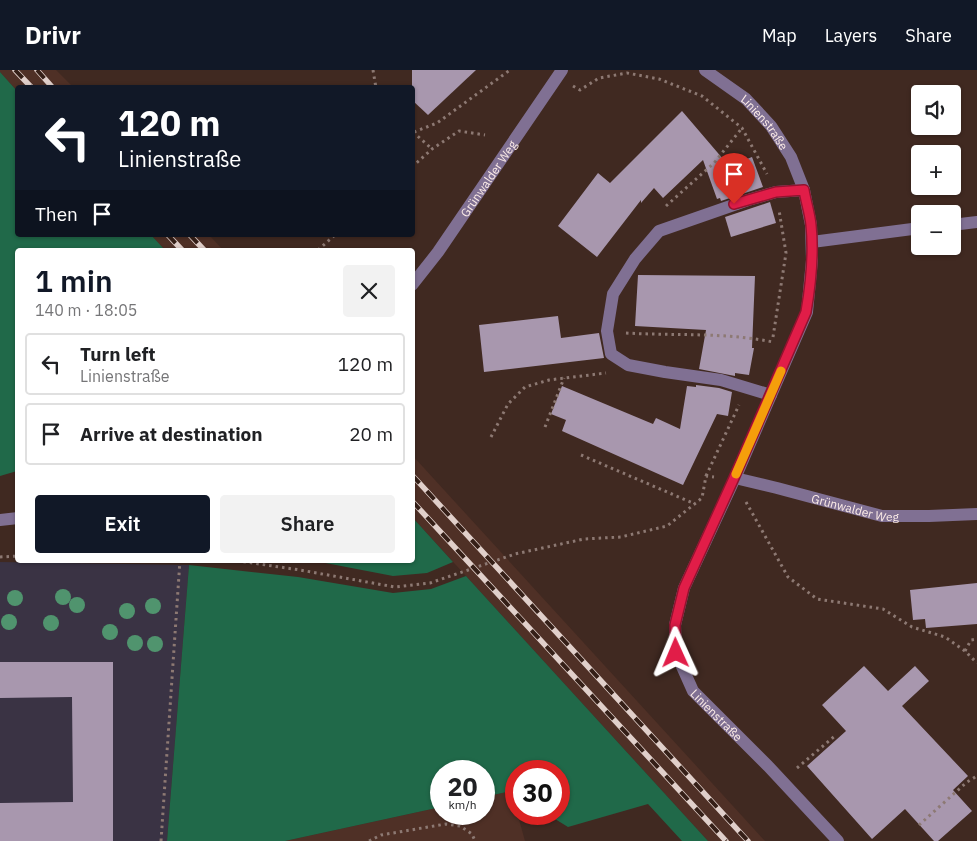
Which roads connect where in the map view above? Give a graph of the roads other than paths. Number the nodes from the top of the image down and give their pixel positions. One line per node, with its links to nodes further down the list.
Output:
1 (562, 70): 8 (street, Grünwalder Weg)
2 (705, 70): 3 (street, Linienstraße)
3 (804, 190): 7 (street, Linienstraße); 9 (street)
4 (977, 222): 5 (street)
5 (961, 224)
6 (911, 229): 7 (street)
7 (812, 242): 9 (street, Linienstraße)
8 (415, 281)
9 (771, 395): 10 (street, Linienstraße)
10 (734, 478): 11 (street, Grünwalder Weg); 14 (street, Linienstraße)
11 (977, 514)
12 (15, 518): 13 (street)
13 (0, 520)
14 (838, 841)

